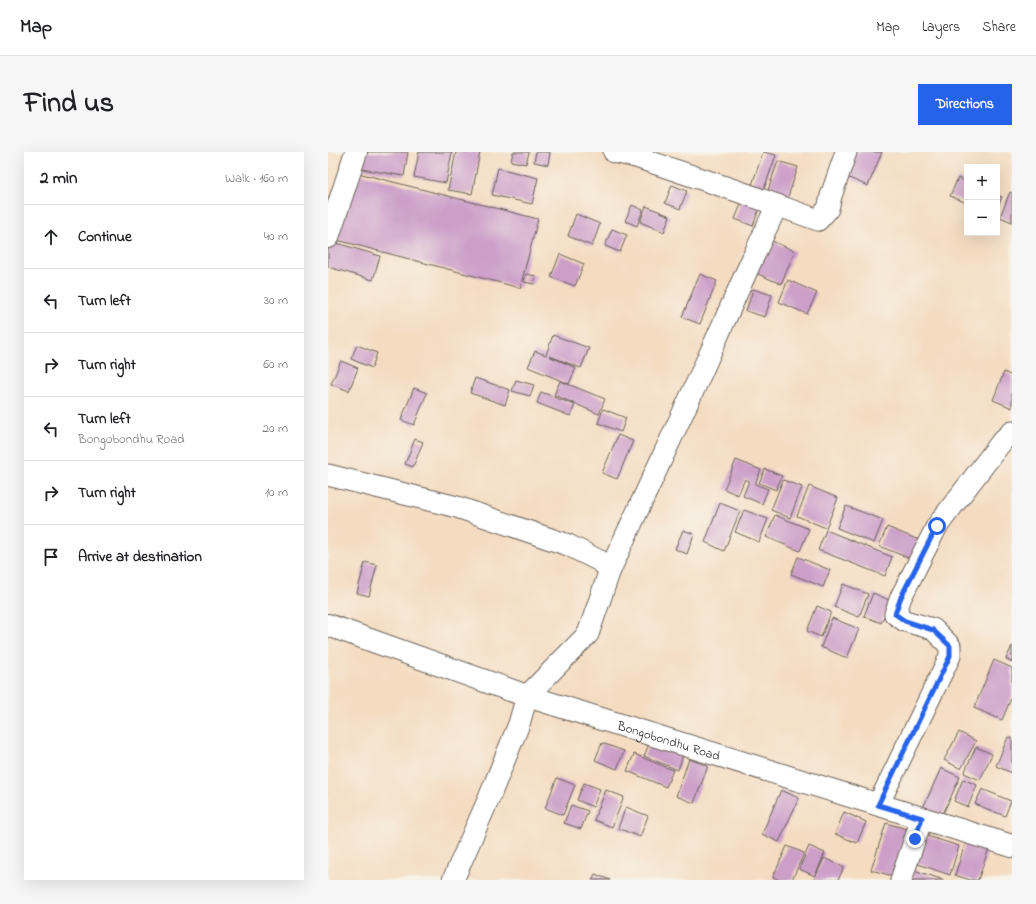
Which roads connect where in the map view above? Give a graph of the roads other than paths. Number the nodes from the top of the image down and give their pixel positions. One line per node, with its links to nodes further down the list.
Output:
1 (356, 152): 5 (street)
2 (614, 152): 4 (street)
3 (846, 152): 4 (street)
4 (777, 205): 8 (street)
5 (328, 237)
6 (1012, 432): 11 (street)
7 (328, 475): 8 (street)
8 (610, 570): 10 (street)
9 (328, 625): 10 (street, Bongobondhu Road)
10 (527, 696): 11 (street, Bongobondhu Road); 14 (street)
11 (878, 805): 12 (street, Bongobondhu Road)
12 (922, 818): 13 (street, Bongobondhu Road); 15 (street)
13 (1012, 846)
14 (453, 880)
15 (901, 880)

